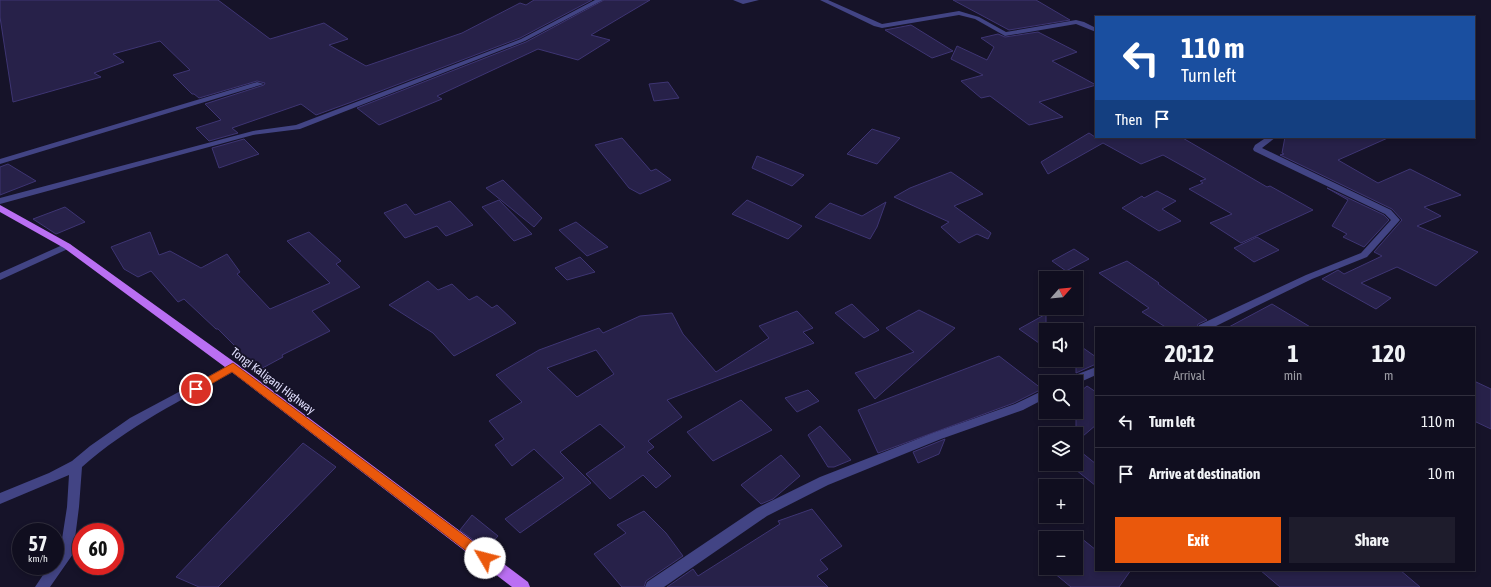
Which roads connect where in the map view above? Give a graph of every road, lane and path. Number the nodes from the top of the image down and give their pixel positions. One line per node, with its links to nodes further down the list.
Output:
1 (600, 0): 9 (street)
2 (736, 0): 3 (street)
3 (756, 0)
4 (823, 0): 5 (street)
5 (1095, 30)
6 (260, 84): 8 (street)
7 (1271, 138): 13 (street)
8 (0, 162)
9 (0, 201)
10 (0, 208): 11 (main road, Tongi Kaliganj Highway)
11 (67, 246): 12 (street); 14 (main road, Tongi Kaliganj Highway)
12 (0, 277)
13 (1205, 327)
14 (233, 367): 18 (street); 21 (main road, Tongi Kaliganj Highway)
15 (1095, 371): 16 (street)
16 (1083, 376)
17 (1039, 397): 22 (street)
18 (76, 465): 19 (street); 20 (street)
19 (0, 499)
20 (42, 587)
21 (523, 587)
22 (652, 587)

